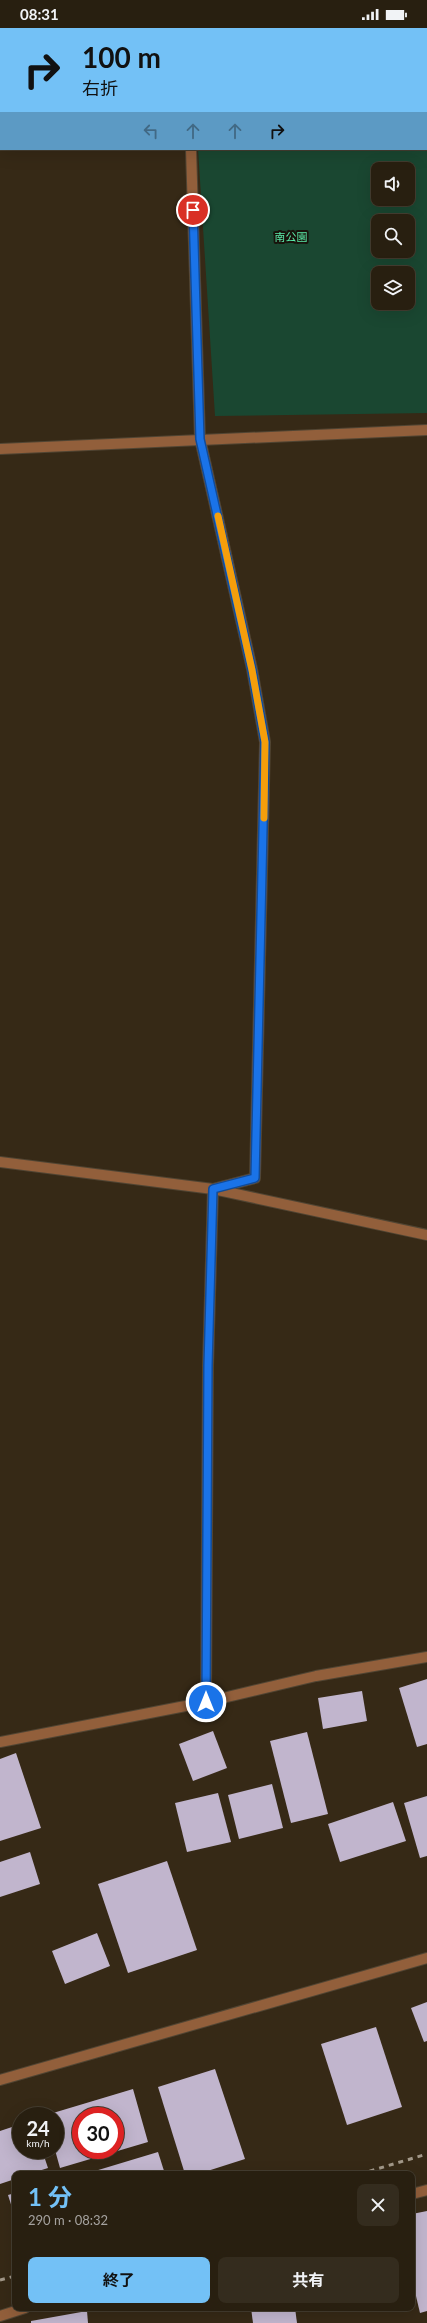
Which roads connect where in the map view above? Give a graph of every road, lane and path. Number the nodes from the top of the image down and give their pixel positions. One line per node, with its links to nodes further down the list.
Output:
1 (191, 150): 3 (street)
2 (427, 430): 3 (street)
3 (200, 439): 4 (street); 6 (street)
4 (0, 449)
5 (0, 1162): 6 (street)
6 (213, 1189): 7 (street); 9 (street)
7 (427, 1235)
8 (427, 1657): 9 (street)
9 (206, 1702): 10 (street)
10 (0, 1742)
11 (427, 1958): 12 (street)
12 (0, 2080)
13 (427, 2190): 14 (street)
14 (415, 2193)
15 (16, 2311): 16 (street)
16 (0, 2316)

